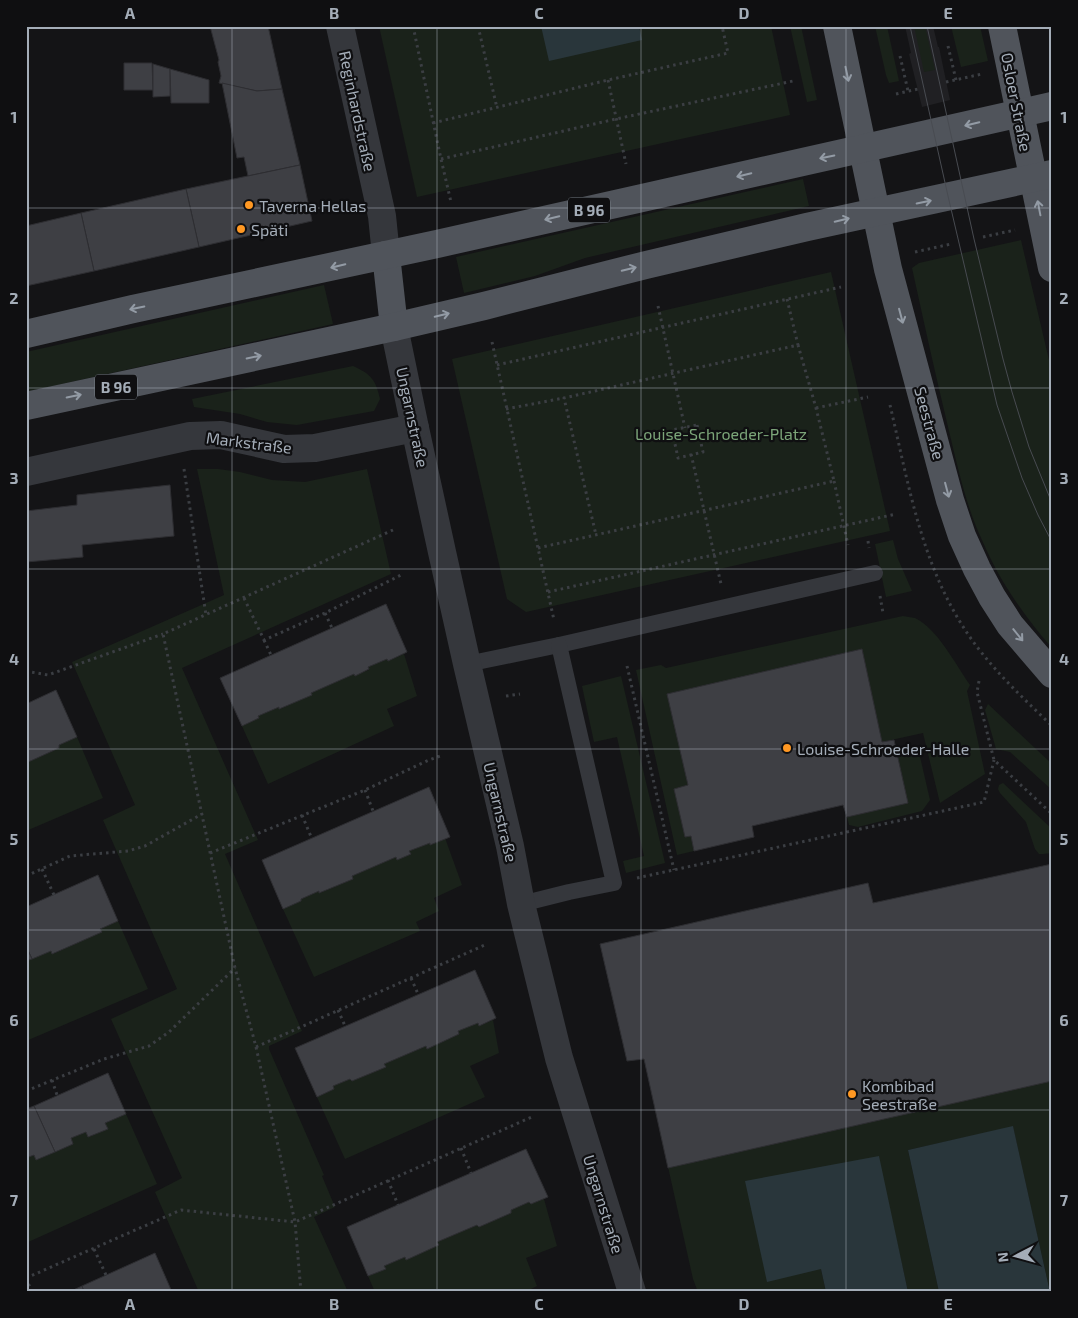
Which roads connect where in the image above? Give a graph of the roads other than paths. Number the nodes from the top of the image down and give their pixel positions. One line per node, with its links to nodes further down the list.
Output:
1 (340, 26): 9 (street, Reginhardstraße)
2 (837, 26): 6 (main road, one-way to 6)
3 (1002, 26): 5 (main road, Osloer Straße)
4 (1052, 106): 5 (main road, B 96)
5 (1020, 113): 6 (main road, B 96, one-way to 6); 7 (main road, Osloer Straße)
6 (863, 149): 8 (main road, Seestraße); 9 (main road, B 96, one-way to 9)
7 (1042, 176): 8 (main road, B 96, one-way to 7); 10 (main road, one-way to 7)
8 (876, 212): 11 (main road, B 96, one-way to 8); 19 (main road, Seestraße, one-way to 19)
9 (386, 255): 11 (main road); 12 (main road, B 96, one-way to 12)
10 (1052, 268)
11 (394, 326): 13 (main road, B 96, one-way to 11); 14 (street, Ungarnstraße)
12 (26, 334)
13 (26, 406)
14 (415, 428): 15 (street, Markstraße); 18 (street, Ungarnstraße)
15 (26, 472)
16 (875, 573): 17 (lane)
17 (559, 645): 18 (lane); 20 (lane)
18 (467, 664): 20 (street, Ungarnstraße)
19 (1052, 674)
20 (521, 904): 21 (street, Ungarnstraße)
21 (632, 1292)

